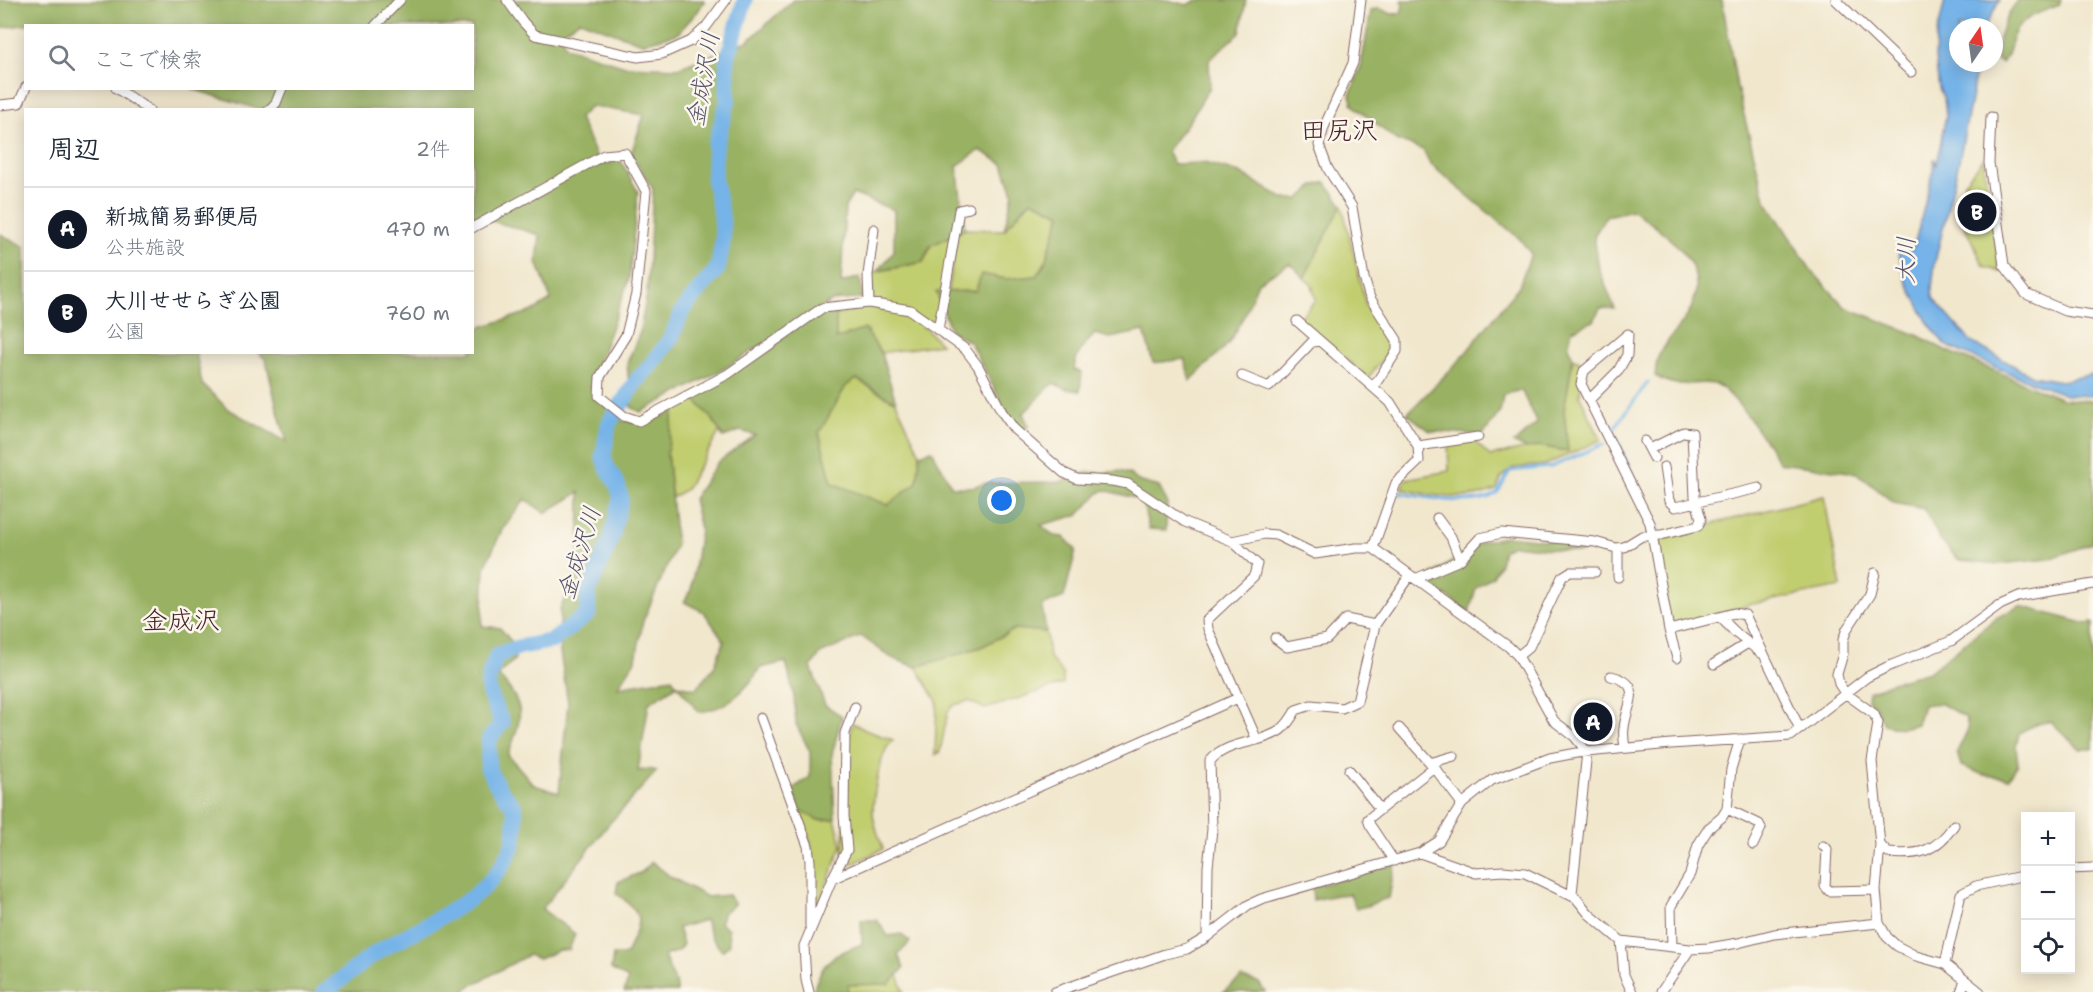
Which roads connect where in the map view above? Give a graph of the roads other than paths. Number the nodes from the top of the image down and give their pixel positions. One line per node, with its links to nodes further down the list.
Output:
1 (400, 0): 6 (street)
2 (507, 0): 3 (street)
3 (726, 0)
4 (1361, 0): 24 (street)
5 (1836, 0): 7 (street)
6 (377, 24)
7 (1911, 72)
8 (25, 90): 11 (street)
9 (119, 90): 12 (street)
10 (281, 90): 13 (street)
11 (0, 105)
12 (146, 108)
13 (271, 108)
14 (1990, 117): 19 (street)
15 (969, 208): 21 (street)
16 (474, 227): 18 (street)
17 (874, 229): 18 (street)
18 (869, 303): 21 (street)
19 (2093, 315)
20 (1297, 321): 22 (street)
21 (938, 330): 34 (street)
22 (1320, 341): 23 (street); 24 (street)
23 (1242, 376)
24 (1374, 386): 27 (street)
25 (1589, 400): 25 (street); 33 (street)
26 (1478, 437): 27 (street)
27 (1418, 446): 35 (street)
28 (1650, 449): 31 (street)
29 (1664, 467): 31 (street)
30 (1759, 488): 31 (street)
31 (1698, 502): 33 (street)
32 (1437, 518): 37 (street)
33 (1652, 534): 36 (street); 45 (street)
34 (1232, 541): 35 (street); 54 (street)
35 (1374, 548): 40 (street)
36 (1618, 548): 37 (street); 41 (street)
37 (1460, 560): 40 (street)
38 (1595, 572): 49 (street)
39 (1875, 573): 53 (street)
40 (1413, 577): 44 (street); 49 (street)
41 (1618, 577)
42 (2093, 584): 53 (street)
43 (1720, 617): 45 (street); 47 (street); 48 (street)
44 (1375, 625): 46 (street); 60 (street)
45 (1669, 630): 50 (street)
46 (1275, 638)
47 (1748, 643): 48 (street); 51 (street)
48 (1764, 655): 58 (street)
49 (1518, 656): 62 (street)
50 (1677, 658)
51 (1714, 664)
52 (1611, 676): 61 (street)
53 (1845, 693): 58 (street); 71 (street)
54 (1238, 698): 60 (street); 78 (street)
55 (855, 707): 78 (street)
56 (761, 718): 82 (street)
57 (1399, 728): 64 (street)
58 (1800, 729): 59 (street)
59 (1740, 739): 61 (street); 68 (street)
60 (1257, 740): 83 (street)
61 (1625, 748): 62 (street)
62 (1587, 752): 66 (street); 80 (street)
63 (1454, 756): 64 (street)
64 (1432, 765): 66 (street); 67 (street)
65 (1349, 770): 67 (street)
66 (1462, 804): 73 (street)
67 (1379, 808): 74 (street)
68 (1727, 809): 70 (street); 85 (street)
69 (1954, 825): 71 (street)
70 (1753, 845)
71 (1880, 845): 79 (street)
72 (1823, 846): 79 (street)
73 (1420, 853): 74 (street); 80 (street)
74 (1394, 861): 83 (street)
75 (2093, 868): 76 (street)
76 (2075, 869)
77 (2021, 875): 87 (street)
78 (832, 879): 82 (street)
79 (1876, 890): 81 (street)
80 (1576, 898): 84 (street)
81 (1879, 923): 86 (street); 87 (street)
82 (810, 932): 90 (street)
83 (1207, 937): 89 (street)
84 (1621, 941): 85 (street); 93 (street)
85 (1671, 947): 86 (street)
86 (1690, 949): 94 (street)
87 (1945, 964): 88 (street)
88 (1965, 980): 95 (street); 96 (street)
89 (1088, 981): 91 (street); 92 (street)
90 (809, 992)
91 (1055, 992)
92 (1091, 992)
93 (1632, 992)
94 (1661, 992)
95 (1961, 992)
96 (1980, 992)

